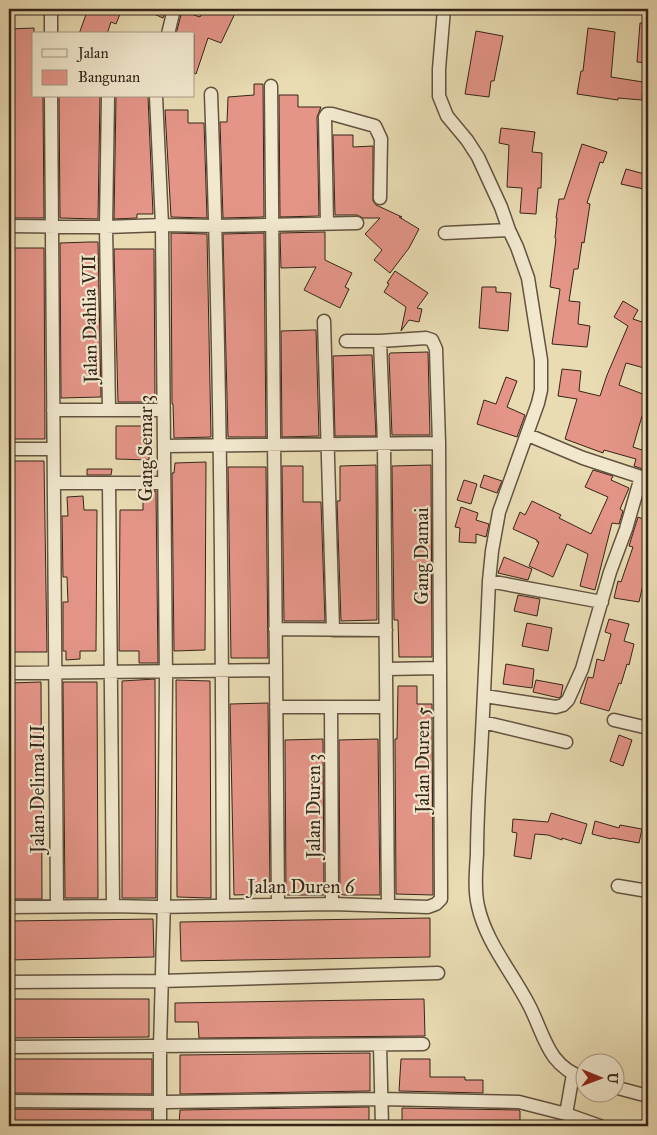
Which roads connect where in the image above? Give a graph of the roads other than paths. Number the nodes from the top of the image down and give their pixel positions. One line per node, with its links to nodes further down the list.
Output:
1 (51, 9): 4 (street)
2 (174, 9): 5 (street)
3 (444, 9): 20 (street)
4 (51, 32)
5 (168, 32)
6 (271, 86): 14 (street)
7 (212, 94): 18 (street)
8 (51, 98): 17 (street, Jalan Delima III)
9 (108, 98): 19 (street, Jalan Dahlia VII)
10 (156, 98): 15 (street, Gang Semar 3)
11 (380, 198): 12 (street)
12 (328, 223): 13 (street); 14 (street)
13 (357, 223)
14 (272, 224): 18 (street); 31 (street)
15 (162, 225): 18 (street); 19 (street); 27 (street, Gang Semar 3)
16 (9, 226): 17 (street)
17 (52, 226): 19 (street); 25 (street, Jalan Delima III)
18 (216, 226): 33 (street)
19 (106, 227): 26 (street, Jalan Dahlia VII)
20 (509, 230): 21 (street); 28 (street)
21 (445, 233)
22 (324, 321): 32 (street)
23 (380, 341): 24 (street); 29 (street, Gang Damai); 30 (street)
24 (346, 342)
25 (53, 410): 26 (street); 36 (street, Jalan Delima III)
26 (109, 410): 27 (street)
27 (163, 410): 34 (street, Gang Semar 3)
28 (528, 435): 37 (street); 41 (street)
29 (439, 442): 30 (street); 46 (street, Gang Damai)
30 (384, 443): 32 (street); 45 (street)
31 (274, 444): 32 (street); 33 (street); 43 (street)
32 (327, 444): 44 (street)
33 (220, 445): 34 (street); 50 (street)
34 (164, 446): 40 (street, Gang Semar 3)
35 (9, 449): 36 (street)
36 (52, 449): 38 (street, Jalan Delima III)
37 (645, 478): 42 (street)
38 (54, 483): 39 (street); 52 (street, Jalan Delima III)
39 (109, 483): 40 (street); 53 (street)
40 (164, 483): 49 (street, Gang Semar 3)
41 (489, 582): 42 (street); 54 (street)
42 (602, 602): 54 (street)
43 (275, 629): 44 (street); 48 (street)
44 (332, 630): 45 (street)
45 (386, 630): 47 (street)
46 (440, 668): 47 (street); 65 (street, Jalan Duren 5)
47 (386, 669): 57 (street)
48 (276, 670): 50 (street); 55 (street)
49 (166, 671): 50 (street); 53 (street); 72 (street, Gang Semar 3)
50 (222, 671): 66 (street)
51 (9, 672): 52 (street)
52 (56, 672): 53 (street); 68 (street, Jalan Delima III)
53 (111, 672): 69 (street)
54 (485, 696): 59 (street)
55 (276, 707): 56 (street); 67 (street)
56 (331, 707): 57 (street); 64 (street, Jalan Duren 3)
57 (386, 707): 70 (street)
58 (614, 720): 60 (street)
59 (483, 722): 61 (street); 80 (street)
60 (648, 728)
61 (566, 742)
62 (618, 886): 63 (street)
63 (648, 891)
64 (332, 904): 67 (street, Jalan Duren 6); 70 (street, Jalan Duren 6)
65 (436, 904): 70 (street, Jalan Duren 6)
66 (223, 905): 67 (street, Jalan Duren 6); 72 (street, Jalan Duren 6)
67 (278, 905)
68 (57, 906): 69 (street, Jalan Duren 6); 71 (street, Jalan Duren 6)
69 (113, 906): 72 (street, Jalan Duren 6)
70 (388, 906)
71 (9, 907)
72 (164, 907): 74 (street, Gang Semar 3)
73 (438, 974): 74 (street)
74 (161, 981): 75 (street); 79 (street, Gang Semar 3)
75 (9, 982)
76 (423, 1044): 77 (street)
77 (380, 1045): 79 (street); 84 (street)
78 (9, 1047): 79 (street)
79 (160, 1047): 86 (street, Gang Semar 3)
80 (574, 1074)
81 (574, 1089): 87 (street)
82 (624, 1090): 83 (street)
83 (648, 1096)
84 (381, 1099): 86 (street); 87 (street); 90 (street)
85 (9, 1101): 86 (street)
86 (160, 1101): 89 (street, Gang Semar 3)
87 (566, 1114): 88 (street)
88 (582, 1123): 91 (street)
89 (160, 1126)
90 (382, 1126)
91 (600, 1126)

